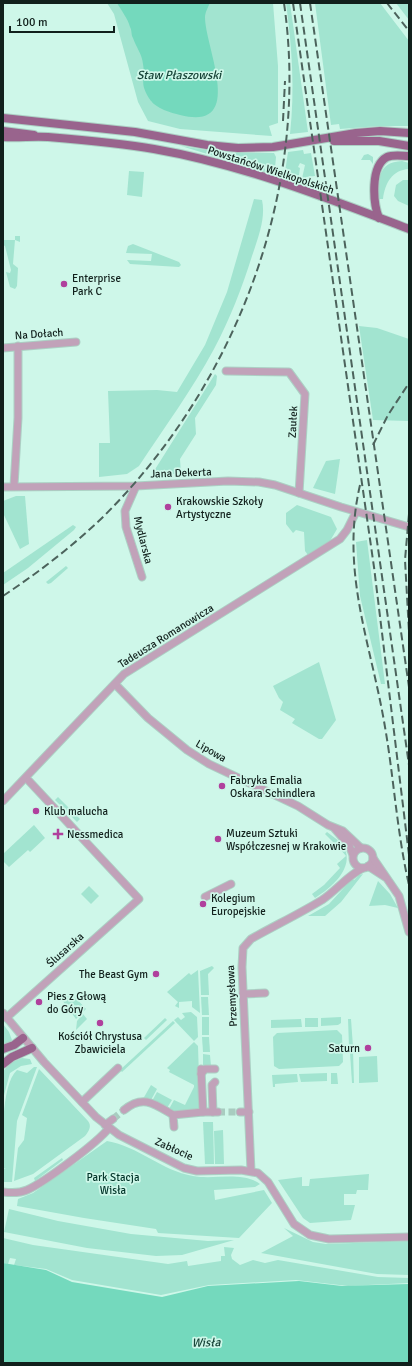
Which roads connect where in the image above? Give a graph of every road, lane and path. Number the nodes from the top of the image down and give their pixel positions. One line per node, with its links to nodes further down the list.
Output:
1 (3, 118): 6 (main road, Powstańców Wielkopolskich)
2 (3, 131): 5 (main road)
3 (409, 134): 6 (main road, Powstańców Wielkopolskich)
4 (3, 137): 5 (main road, Powstańców Wielkopolskich)
5 (46, 137): 9 (main road, Powstańców Wielkopolskich)
6 (311, 141): 7 (main road)
7 (409, 146)
8 (409, 156): 9 (main road)
9 (379, 218): 10 (main road, Powstańców Wielkopolskich)
10 (409, 229)
11 (76, 342): 12 (street, Na Dołach)
12 (18, 346): 13 (street, Na Dołach); 15 (street)
13 (3, 348)
14 (226, 371): 18 (street, Zaułek)
15 (14, 486): 16 (street, Jana Dekerta); 17 (street, Jana Dekerta)
16 (136, 486): 18 (street, Jana Dekerta); 21 (street, Mydlarska)
17 (3, 487)
18 (299, 493): 19 (street, Jana Dekerta)
19 (356, 512): 20 (street, Jana Dekerta); 22 (street, Tadeusza Romanowicza)
20 (409, 527)
21 (142, 577)
22 (115, 684): 24 (street, Tadeusza Romanowicza); 25 (street, Lipowa)
23 (29, 781): 37 (street, Ślusarska)
24 (3, 801)
25 (333, 828): 26 (street, Lipowa); 27 (street, Lipowa)
26 (361, 848): 27 (street); 28 (street)
27 (353, 857): 29 (street); 30 (street, Przemysłowa)
28 (373, 858): 29 (street); 31 (street)
29 (366, 867): 30 (street, Przemysłowa); 31 (street)
30 (348, 876): 36 (street, Przemysłowa)
31 (386, 878): 34 (street)
32 (231, 884): 33 (street)
33 (205, 897)
34 (409, 932)
35 (265, 993): 36 (street)
36 (243, 994): 49 (street, Przemysłowa)
37 (5, 1016): 38 (street, Zabłocie)
38 (23, 1038): 39 (main road); 40 (street, Zabłocie)
39 (3, 1048)
40 (32, 1048): 41 (main road); 45 (street, Zabłocie)
41 (3, 1064)
42 (118, 1068): 45 (street)
43 (215, 1069): 47 (street)
44 (215, 1082): 47 (street)
45 (82, 1102): 52 (street, Zabłocie)
46 (124, 1110): 50 (street)
47 (203, 1112): 50 (street)
48 (240, 1112): 49 (street)
49 (248, 1112): 54 (street, Przemysłowa)
50 (173, 1115): 53 (street)
51 (113, 1119): 52 (street)
52 (107, 1126): 54 (street, Zabłocie); 55 (street)
53 (174, 1127)
54 (251, 1171): 56 (street)
55 (3, 1192)
56 (409, 1237)

